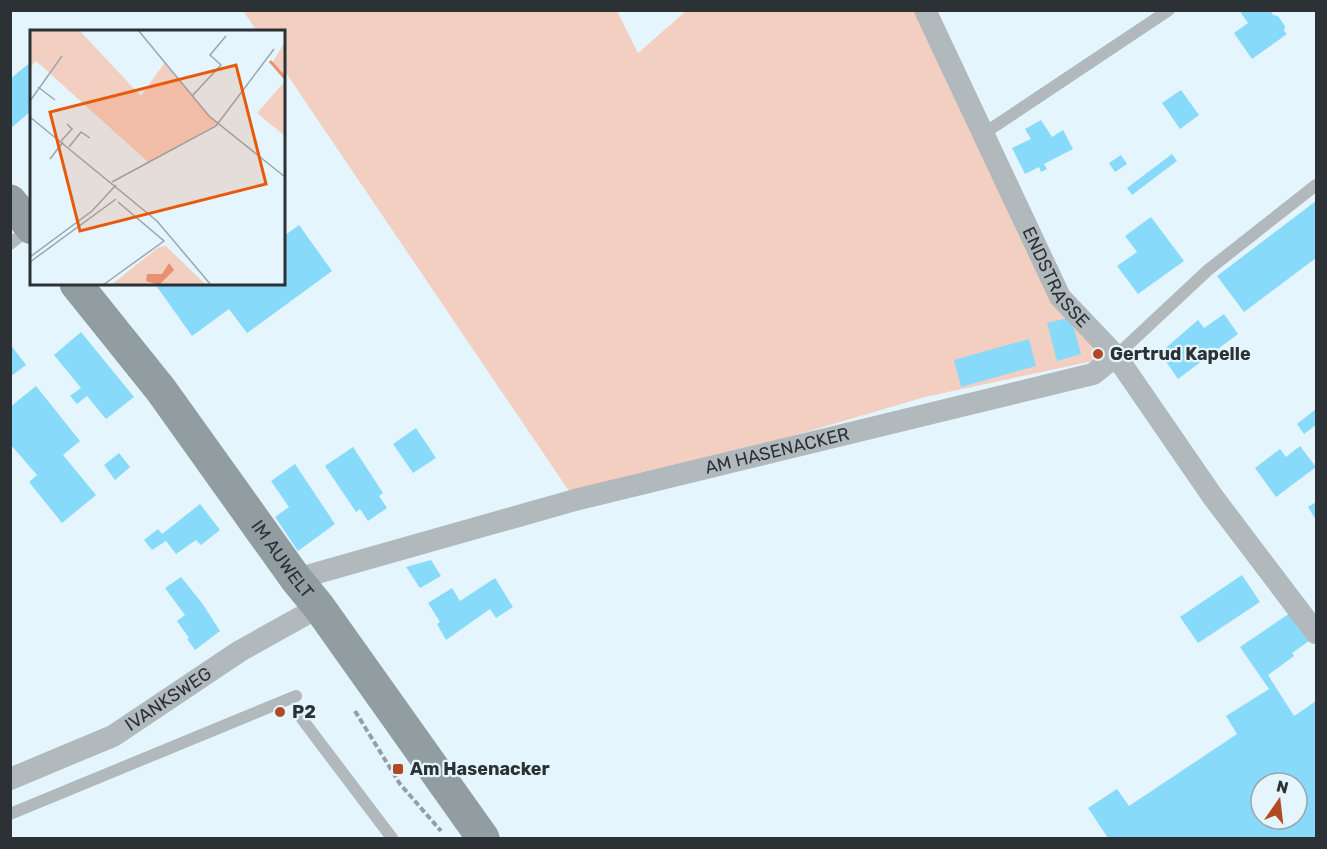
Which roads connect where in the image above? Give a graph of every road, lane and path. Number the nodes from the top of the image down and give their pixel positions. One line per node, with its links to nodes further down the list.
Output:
1 (925, 10): 3 (street, ENDSTRASSE)
2 (1169, 10): 3 (lane)
3 (983, 134): 8 (street, ENDSTRASSE)
4 (1317, 185): 8 (lane)
5 (25, 215): 6 (lane)
6 (10, 244)
7 (77, 285): 9 (main road, IM AUWELT)
8 (1116, 356): 9 (street, AM HASENACKER); 11 (street, ENDSTRASSE)
9 (296, 579): 10 (main road, IM AUWELT)
10 (319, 607): 14 (street, IVANKSWEG); 17 (main road, IM AUWELT)
11 (1317, 633)
12 (296, 696): 15 (lane)
13 (302, 719): 16 (lane)
14 (10, 779)
15 (10, 814)
16 (392, 838)
17 (483, 838)

